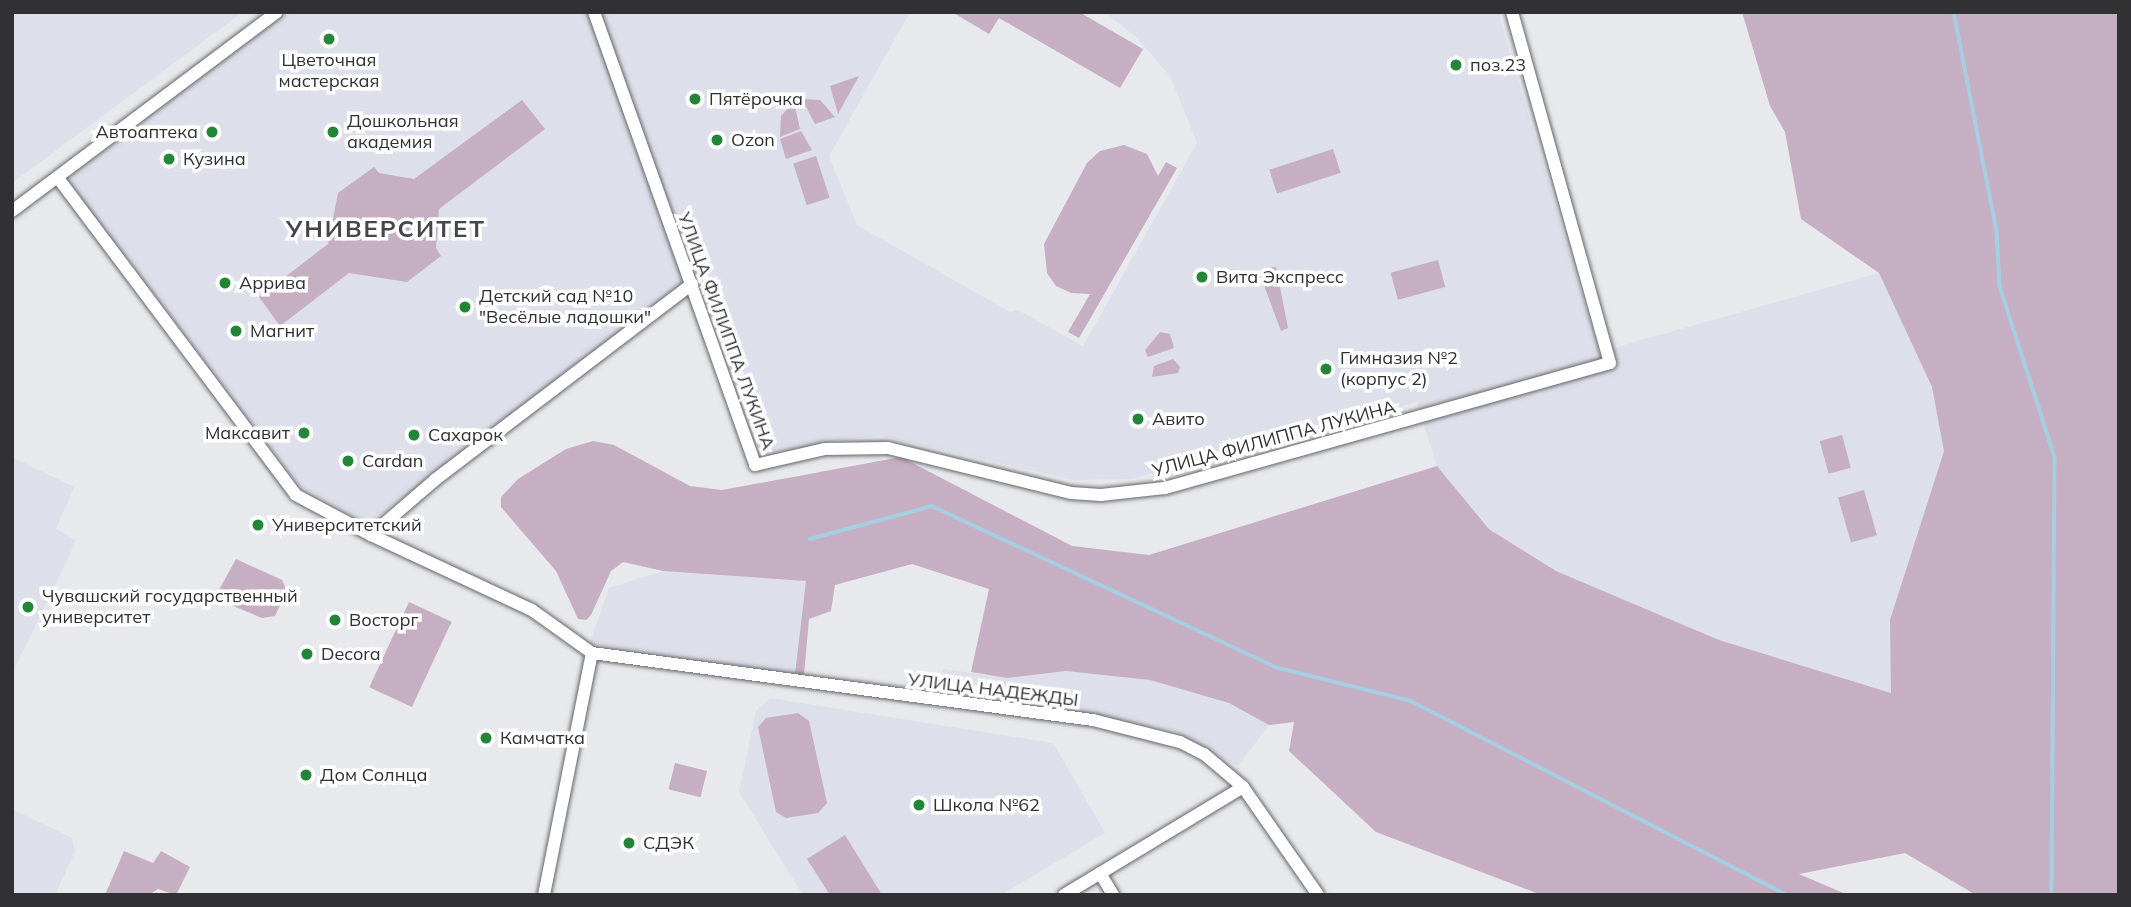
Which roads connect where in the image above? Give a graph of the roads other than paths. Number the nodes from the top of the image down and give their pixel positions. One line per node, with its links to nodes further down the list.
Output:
1 (277, 12): 4 (street)
2 (594, 12): 6 (street, УЛИЦА ФИЛИППА ЛУКИНА)
3 (1512, 12): 6 (street, УЛИЦА ФИЛИППА ЛУКИНА)
4 (58, 178): 5 (street); 7 (street)
5 (12, 211)
6 (692, 284): 7 (street)
7 (370, 536): 8 (street)
8 (593, 653): 9 (street, УЛИЦА НАДЕЖДЫ); 11 (street)
9 (1243, 787): 10 (street); 14 (street, УЛИЦА НАДЕЖДЫ)
10 (1100, 873): 12 (street); 13 (street)
11 (544, 895)
12 (1064, 895)
13 (1112, 895)
14 (1318, 895)

